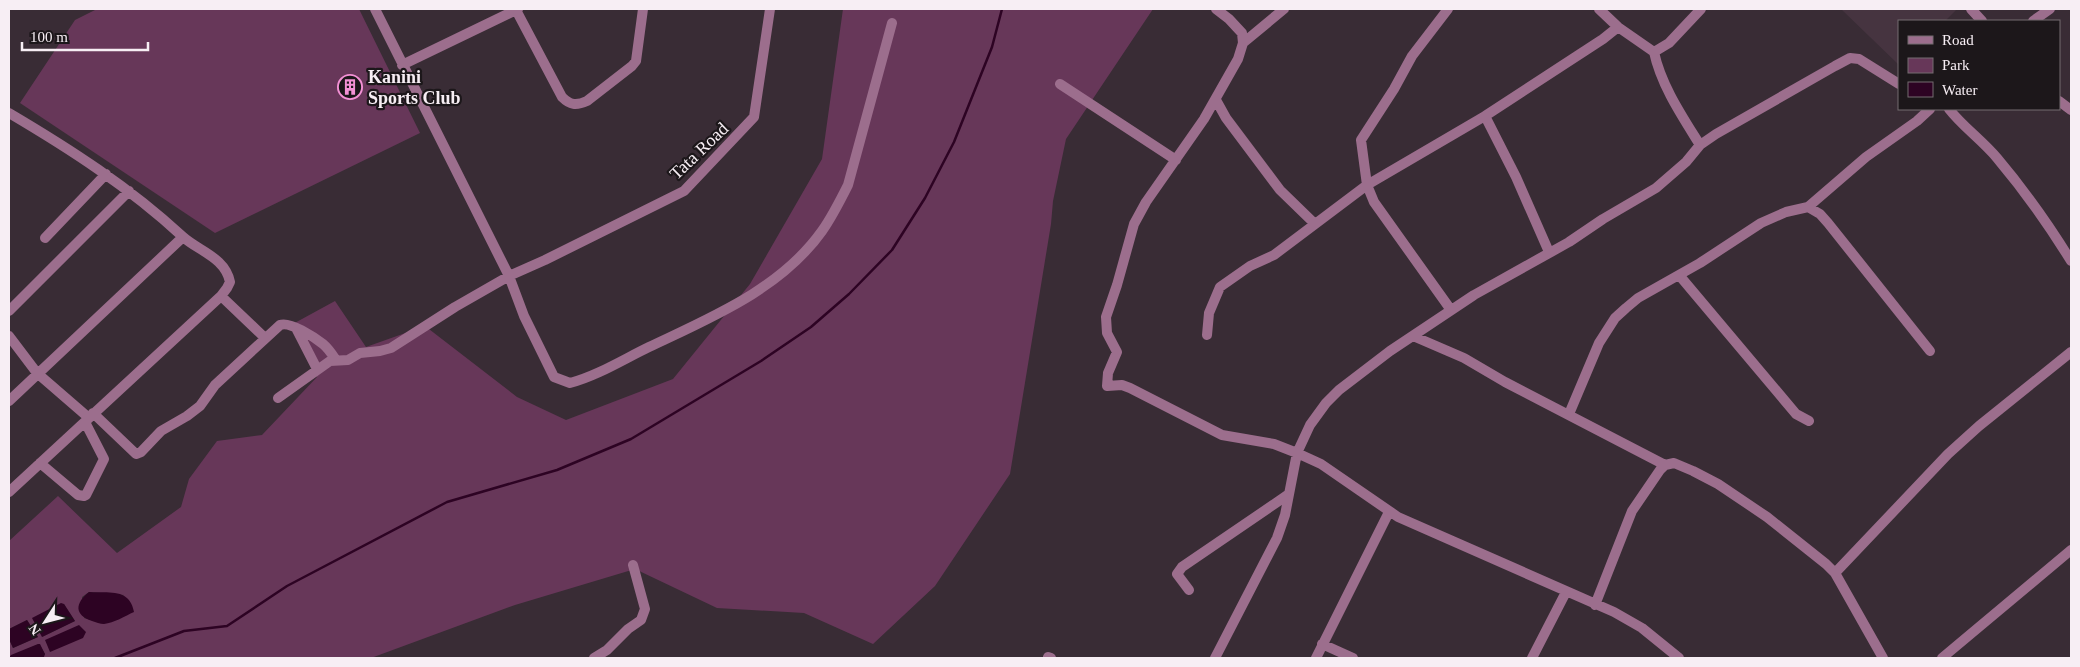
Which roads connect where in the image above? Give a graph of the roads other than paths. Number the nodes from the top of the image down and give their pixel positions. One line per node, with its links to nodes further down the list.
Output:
1 (375, 9): 18 (street)
2 (517, 9): 3 (street); 18 (street)
3 (643, 9)
4 (770, 9): 40 (street, Tata Road)
5 (1216, 9): 16 (street)
6 (1284, 9): 16 (street)
7 (1448, 9): 31 (street)
8 (1599, 9): 15 (street)
9 (1701, 9): 17 (street)
10 (1971, 9): 12 (street)
11 (2050, 9): 13 (street)
12 (1981, 20)
13 (2034, 20)
14 (892, 23): 40 (street)
15 (1618, 27): 17 (street); 27 (street)
16 (1243, 43): 21 (street)
17 (1654, 52): 28 (street)
18 (402, 65): 40 (street)
19 (1898, 83): 28 (street)
20 (1060, 84): 29 (street)
21 (1216, 100): 29 (street); 34 (street)
22 (2060, 102): 25 (street)
23 (1929, 110): 33 (street)
24 (1950, 110): 38 (street)
25 (2071, 110)
26 (9, 113): 30 (street)
27 (1485, 116): 31 (street); 37 (street)
28 (1700, 145): 37 (street)
29 (1176, 160): 59 (street)
30 (106, 174): 32 (street); 36 (street)
31 (1367, 186): 34 (street); 42 (street)
32 (129, 191): 35 (street); 43 (street)
33 (1808, 207): 39 (street); 49 (street)
34 (1315, 224): 46 (street)
35 (183, 237): 41 (street); 53 (street)
36 (45, 238)
37 (1549, 252): 42 (street)
38 (2071, 261)
39 (1679, 275): 56 (street); 58 (street)
40 (509, 276): 51 (street, Tata Road)
41 (221, 296): 48 (street); 57 (street)
42 (1451, 310): 47 (street)
43 (9, 311)
44 (296, 328): 48 (street); 51 (street); 52 (street)
45 (9, 336): 53 (street)
46 (1207, 336)
47 (1413, 336): 56 (street); 59 (street)
48 (264, 337): 57 (street)
49 (1930, 351)
50 (2071, 352): 67 (street)
51 (336, 360): 52 (street, Tata Road)
52 (317, 369): 54 (street, Tata Road)
53 (37, 372): 55 (street); 57 (street)
54 (278, 398)
55 (9, 401)
56 (1569, 414): 61 (street)
57 (89, 418): 60 (street); 60 (street)
58 (1809, 421)
59 (1297, 453): 63 (street); 64 (street)
60 (40, 463): 62 (street)
61 (1666, 465): 67 (street); 70 (street)
62 (9, 492)
63 (1289, 494): 68 (street); 73 (street)
64 (1389, 512): 69 (street); 71 (street)
65 (2071, 550): 79 (street)
66 (633, 565): 72 (street)
67 (1835, 573): 78 (street)
68 (1189, 590)
69 (1566, 592): 70 (street); 76 (street)
70 (1595, 605): 77 (street)
71 (1322, 644): 74 (street); 75 (street)
72 (594, 658)
73 (1215, 658)
74 (1316, 658)
75 (1353, 658)
76 (1532, 658)
77 (1679, 658)
78 (1883, 658)
79 (1942, 658)

